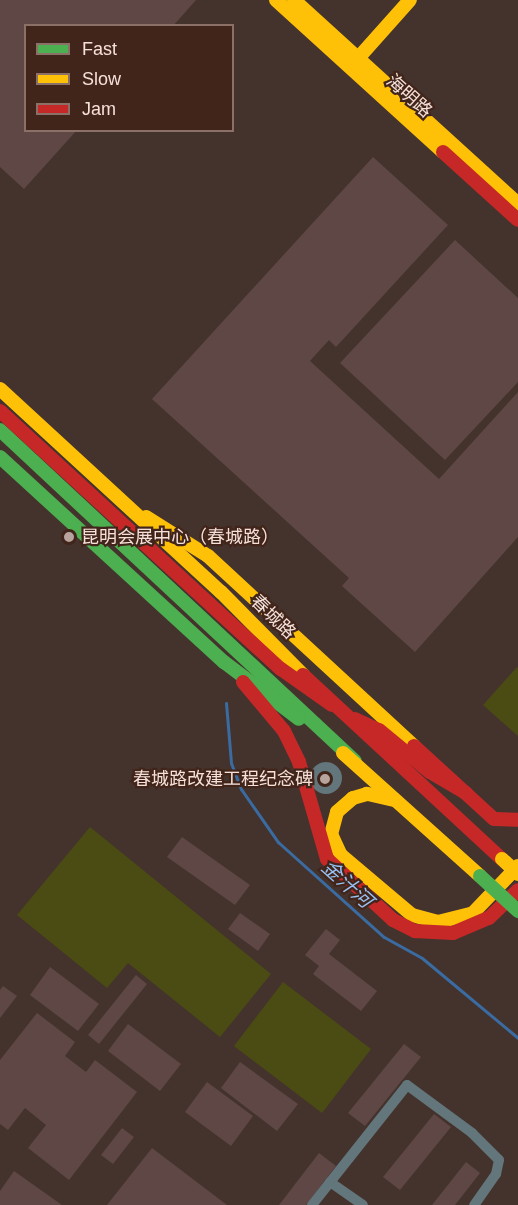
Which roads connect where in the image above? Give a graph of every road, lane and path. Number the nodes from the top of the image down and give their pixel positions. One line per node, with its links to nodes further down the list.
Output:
1 (276, 0): 4 (main road, 海明路)
2 (294, 0): 4 (main road, 海明路)
3 (410, 0): 4 (main road)
4 (355, 63): 5 (main road, 海明路); 6 (main road, 海明路)
5 (518, 204)
6 (518, 220)
7 (0, 388): 12 (main road, 春城路)
8 (0, 411): 11 (main road)
9 (0, 430): 11 (main road)
10 (0, 457): 13 (main road)
11 (83, 496): 14 (main road); 15 (main road)
12 (131, 507): 14 (main road, 春城路); 16 (main road)
13 (224, 662): 15 (main road); 21 (main road)
14 (337, 709): 16 (main road); 20 (main road, 春城路, bridge)
15 (355, 761): 17 (main road)
16 (466, 793): 18 (main road)
17 (398, 801): 19 (main road); 22 (main road, bridge)
18 (518, 820)
19 (518, 866)
20 (518, 874)
21 (518, 890)
22 (518, 911)
23 (330, 1182): 24 (street); 25 (street); 26 (street)
24 (312, 1205)
25 (363, 1205)
26 (474, 1205)

